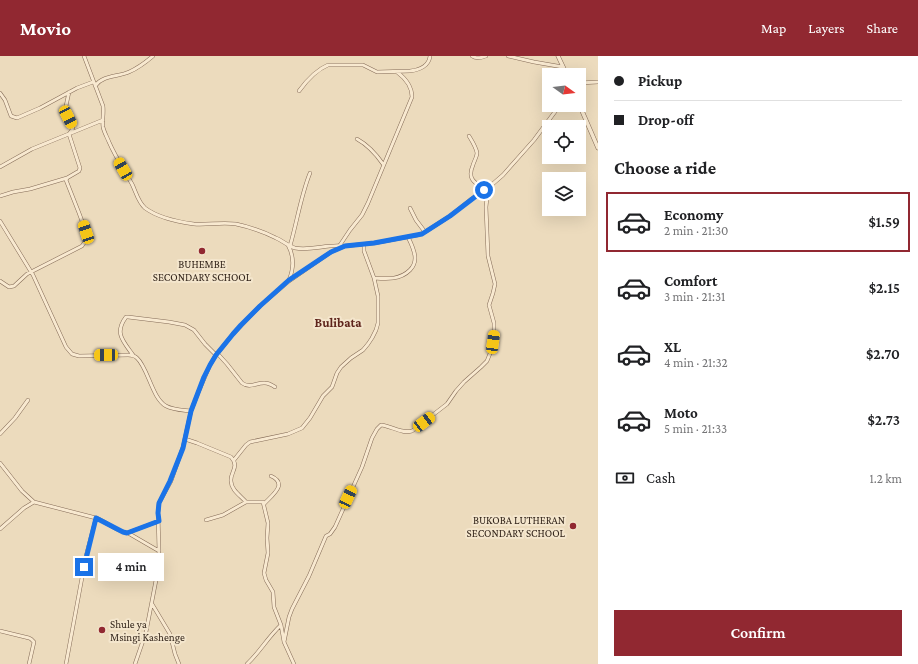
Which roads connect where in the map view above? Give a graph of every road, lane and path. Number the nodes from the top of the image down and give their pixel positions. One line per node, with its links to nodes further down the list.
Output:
1 (84, 56): 10 (street)
2 (154, 56): 13 (street)
3 (430, 56): 9 (street)
4 (472, 56): 5 (street)
5 (486, 56)
6 (508, 56): 8 (street)
7 (558, 56): 8 (street)
8 (563, 66)
9 (397, 72): 14 (street); 24 (street)
10 (93, 82): 13 (street); 15 (street)
11 (598, 82): 12 (street)
12 (586, 83)
13 (95, 86): 19 (street)
14 (299, 91)
15 (69, 92): 16 (street); 20 (street)
16 (0, 93)
17 (555, 112): 28 (street)
18 (582, 112): 23 (street)
19 (103, 120): 20 (street); 37 (street)
20 (69, 134): 25 (street); 27 (street)
21 (469, 136): 29 (street)
22 (357, 138): 24 (street)
23 (598, 148)
24 (383, 164): 35 (street)
25 (0, 167)
26 (310, 173): 37 (street)
27 (67, 178): 30 (street); 39 (street)
28 (488, 188): 29 (street); 65 (street)
29 (484, 190): 33 (street)
30 (0, 196)
31 (410, 208): 33 (street)
32 (0, 222): 39 (street)
33 (426, 232): 34 (street)
34 (408, 237): 36 (street); 40 (street)
35 (340, 245): 37 (street); 38 (street)
36 (364, 245): 38 (street); 40 (street)
37 (289, 246): 41 (street)
38 (345, 246): 41 (street)
39 (32, 272): 42 (street); 44 (street)
40 (374, 278): 50 (street)
41 (289, 280): 43 (street)
42 (0, 281)
43 (216, 354): 44 (street); 45 (street); 47 (street)
44 (133, 355): 47 (street)
45 (275, 387)
46 (28, 400): 48 (street)
47 (191, 411): 49 (street)
48 (0, 434)
49 (185, 439): 50 (street); 58 (street)
50 (234, 460): 54 (street)
51 (0, 463): 53 (street)
52 (271, 476): 55 (street)
53 (34, 502): 56 (street); 59 (street)
54 (246, 502): 55 (street); 57 (street)
55 (264, 504): 63 (street)
56 (96, 518): 60 (street); 67 (street)
57 (206, 520)
58 (159, 521): 60 (street); 61 (street)
59 (0, 529)
60 (127, 533): 61 (street)
61 (159, 551): 62 (street)
62 (152, 604): 68 (street); 69 (street)
63 (281, 625): 65 (street); 70 (street)
64 (0, 631): 66 (street)
65 (284, 642): 71 (street)
66 (29, 664)
67 (66, 664)
68 (135, 664)
69 (179, 664)
70 (247, 664)
71 (294, 664)

